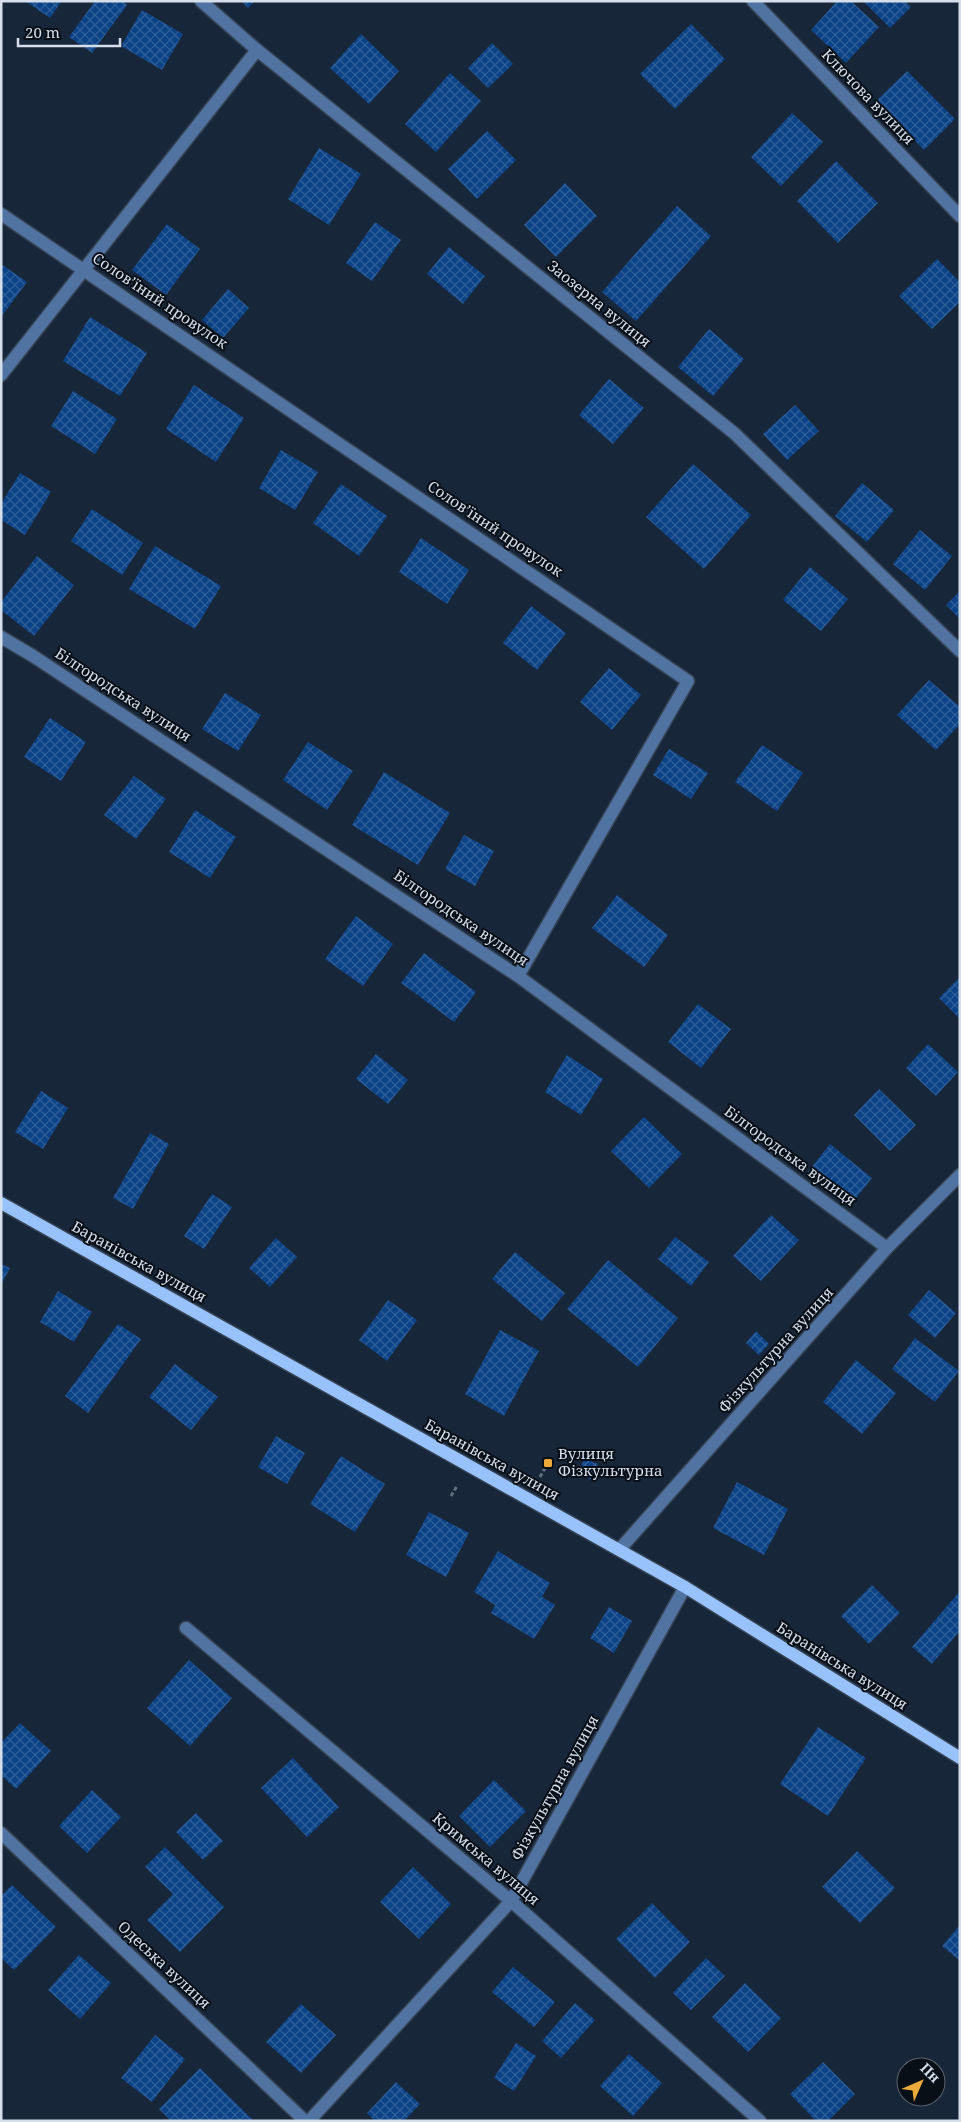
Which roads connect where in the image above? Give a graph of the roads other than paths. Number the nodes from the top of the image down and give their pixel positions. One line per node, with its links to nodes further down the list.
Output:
1 (201, 1): 3 (street, Заозерна вулиця)
2 (753, 1): 5 (street, Ключова вулиця)
3 (257, 50): 6 (street); 9 (street, Заозерна вулиця)
4 (1, 214): 6 (street, Соловʼїний провулок)
5 (960, 216)
6 (84, 269): 7 (street); 10 (street, Соловʼїний провулок)
7 (1, 375)
8 (1, 637): 10 (street, Білгородська вулиця)
9 (960, 651)
10 (518, 976): 13 (street, Білгородська вулиця)
11 (960, 1174): 13 (street, Фізкультурна вулиця)
12 (1, 1203): 14 (main road, Баранівська вулиця)
13 (887, 1248): 14 (street, Фізкультурна вулиця)
14 (619, 1550): 15 (main road, Баранівська вулиця)
15 (684, 1587): 17 (main road, Баранівська вулиця); 19 (street, Фізкультурна вулиця)
16 (186, 1628): 19 (street, Кримська вулиця)
17 (960, 1758)
18 (1, 1833): 20 (street, Одеська вулиця)
19 (511, 1901): 21 (street, Фізкультурна вулиця); 22 (street, Кримська вулиця)
20 (305, 2121)
21 (309, 2121)
22 (760, 2121)

